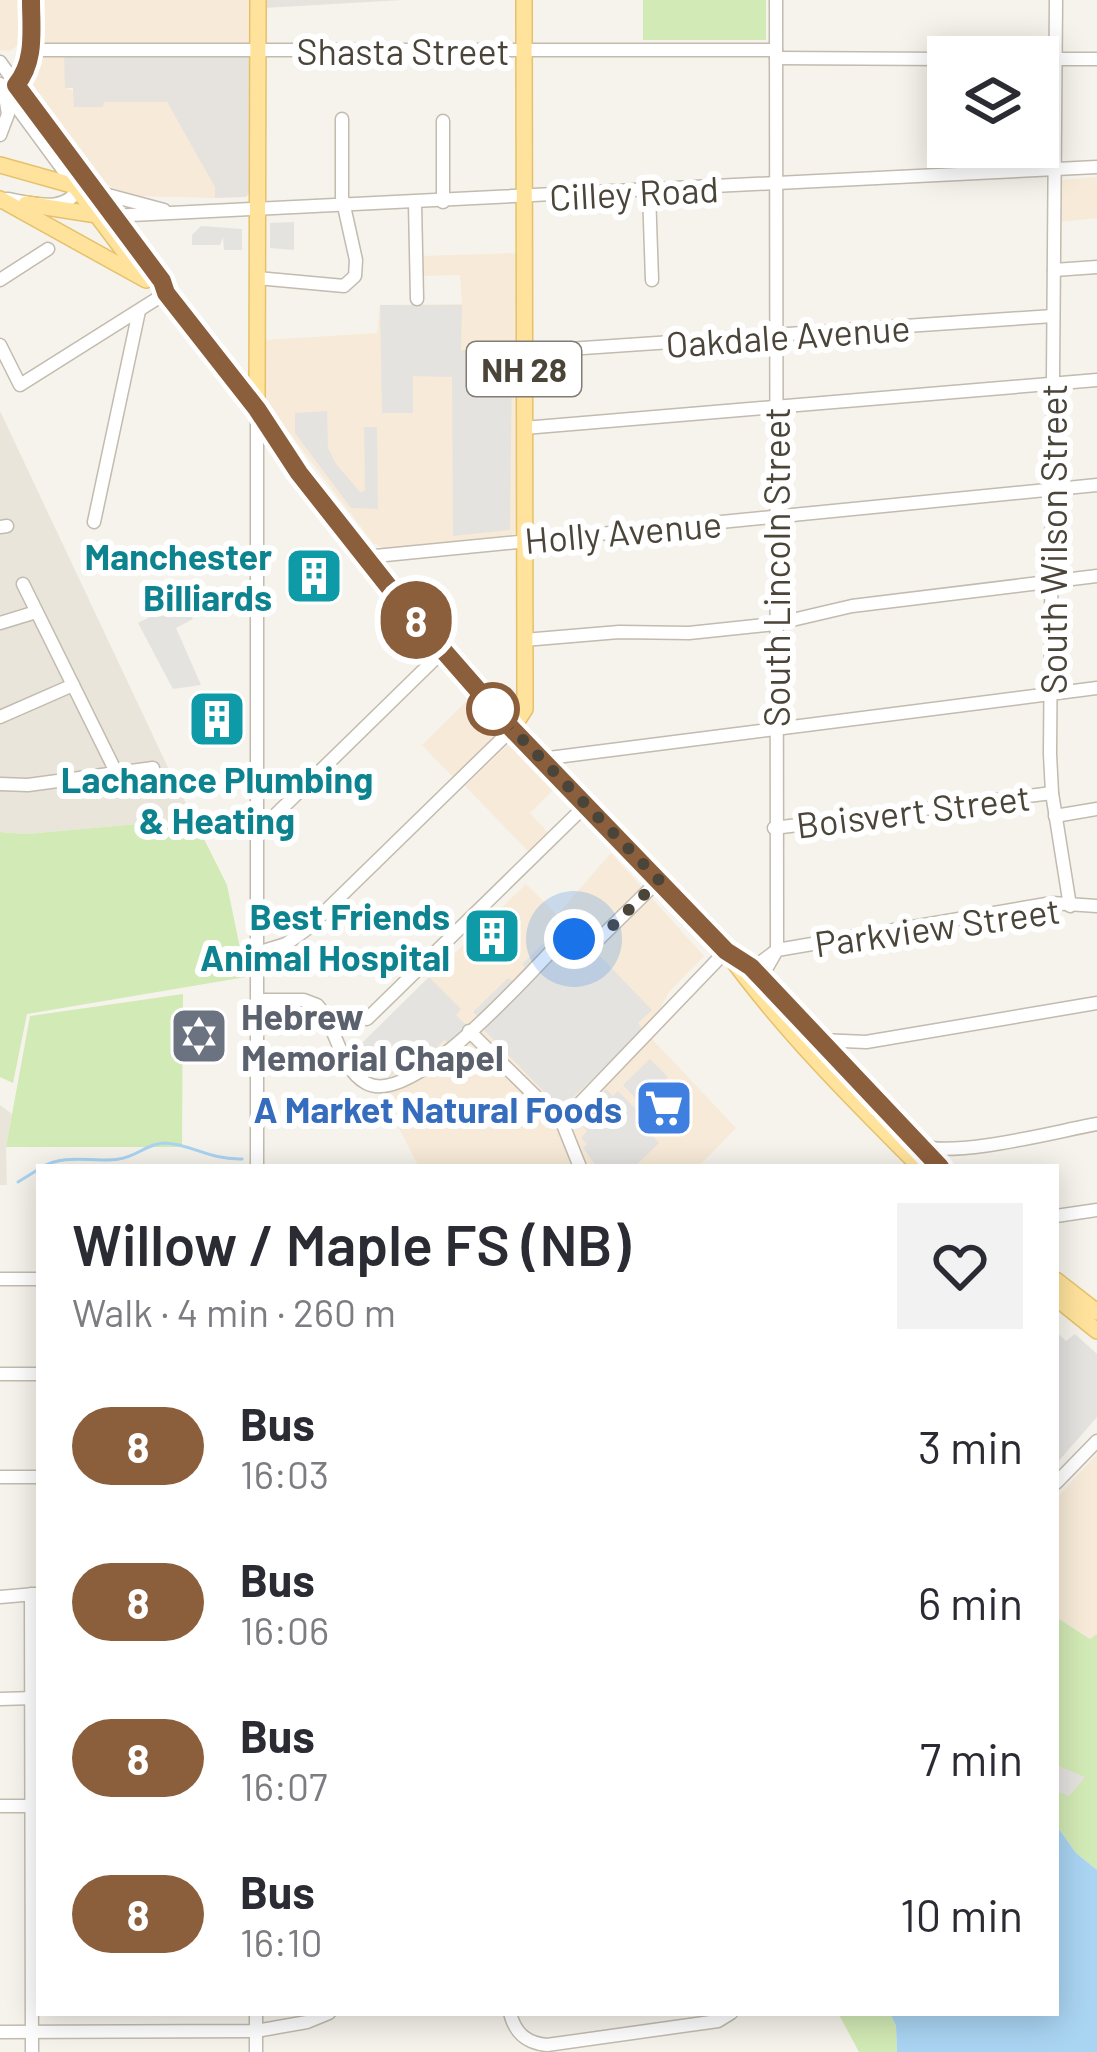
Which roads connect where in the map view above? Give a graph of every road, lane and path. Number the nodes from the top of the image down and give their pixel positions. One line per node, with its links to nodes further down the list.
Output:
1 (31, 0): 6 (street)
2 (258, 0): 9 (main road)
3 (524, 0): 10 (main road, NH 28)
4 (776, 0): 11 (street, South Lincoln Street)
5 (1056, 0): 7 (street, South Wilson Street)
6 (31, 31): 8 (street); 15 (street)
7 (1055, 36)
8 (30, 50): 9 (street, Shasta Street); 15 (street)
9 (257, 50): 10 (street, Shasta Street); 30 (main road)
10 (524, 50): 11 (street, Shasta Street); 25 (main road, NH 28)
11 (776, 54): 12 (street, Shasta Street); 22 (street, South Lincoln Street)
12 (927, 58)
13 (1059, 59): 14 (street)
14 (1097, 59)
15 (4, 79): 18 (street); 23 (street)
16 (342, 119): 29 (street)
17 (443, 122): 27 (street)
18 (0, 135)
19 (0, 165): 23 (main road)
20 (1097, 167): 21 (street, Cilley Road)
21 (1054, 170): 22 (street, Cilley Road); 35 (street, South Wilson Street)
22 (776, 185): 24 (street, Cilley Road); 44 (street, South Lincoln Street)
23 (82, 186): 26 (street); 31 (street, Cilley Road); 32 (main road)
24 (649, 192): 25 (street, Cilley Road); 39 (street)
25 (525, 198): 27 (street, Cilley Road); 46 (main road, NH 28)
26 (2, 199): 32 (main road); 38 (main road)
27 (443, 202): 28 (street, Cilley Road)
28 (415, 203): 29 (street, Cilley Road); 41 (street)
29 (344, 206): 30 (street, Cilley Road); 36 (street)
30 (256, 208): 31 (street, Cilley Road); 36 (main road)
31 (171, 212): 32 (street, Cilley Road)
32 (103, 215): 38 (main road); 40 (main road)
33 (48, 249): 37 (street)
34 (1097, 267): 35 (street)
35 (1054, 270): 43 (street, South Wilson Street)
36 (257, 278): 47 (main road)
37 (0, 280)
38 (146, 280): 40 (main road)
39 (652, 280)
40 (166, 293): 42 (street); 48 (main road)
41 (417, 299)
42 (139, 311): 45 (street); 57 (street)
43 (1053, 316): 44 (street, Oakdale Avenue); 50 (street, South Wilson Street)
44 (775, 336): 46 (street, Oakdale Avenue); 52 (street, South Lincoln Street)
45 (0, 346)
46 (524, 352): 53 (main road, NH 28)
47 (257, 368): 48 (main road); 51 (main road)
48 (233, 379): 51 (main road)
49 (1097, 380): 50 (street)
50 (1053, 384): 52 (street); 55 (street, South Wilson Street)
51 (257, 409): 59 (main road); 83 (street)
52 (774, 409): 53 (street); 56 (street, South Lincoln Street)
53 (524, 428): 58 (main road, NH 28)
54 (1097, 485): 55 (street, Holly Avenue)
55 (1052, 490): 56 (street, Holly Avenue); 61 (street, South Wilson Street)
56 (774, 517): 58 (street, Holly Avenue); 65 (street, South Lincoln Street)
57 (94, 522)
58 (523, 540): 59 (street, Holly Avenue); 66 (main road, NH 28)
59 (365, 557): 67 (main road)
60 (1097, 576): 61 (street)
61 (1053, 580): 65 (street); 70 (street, South Wilson Street)
62 (23, 584): 63 (street)
63 (35, 612): 64 (street); 68 (street)
64 (0, 623)
65 (775, 624): 66 (street); 73 (street, South Lincoln Street)
66 (524, 640): 72 (main road, NH 28)
67 (442, 652): 72 (main road); 83 (street)
68 (73, 685): 71 (street); 76 (street)
69 (1097, 688): 70 (street)
70 (1051, 694): 73 (street); 78 (street, South Wilson Street)
71 (0, 717)
72 (512, 729): 74 (main road); 89 (street)
73 (776, 730): 74 (street); 82 (street, South Lincoln Street)
74 (541, 759): 79 (main road)
75 (153, 768): 76 (street)
76 (117, 774): 77 (street)
77 (0, 784)
78 (1052, 793): 81 (street, South Wilson Street); 82 (street, Boisvert Street)
79 (586, 805): 84 (main road); 93 (street)
80 (1097, 809): 81 (street)
81 (1055, 815): 85 (street, South Wilson Street)
82 (773, 828): 87 (street, South Lincoln Street)
83 (256, 830): 89 (street)
84 (659, 880): 88 (main road); 94 (street)
85 (1070, 906): 86 (street, Parkview Street); 87 (street, Parkview Street)
86 (1097, 906)
87 (776, 950): 90 (street, South Lincoln Street)
88 (726, 951): 90 (main road); 98 (street)
89 (257, 953): 91 (street)
90 (752, 977): 95 (main road); 101 (main road)
91 (257, 1000): 94 (street); 102 (street)
92 (1097, 1003): 96 (street)
93 (367, 1019)
94 (469, 1031): 98 (street)
95 (815, 1039): 96 (street); 97 (main road)
96 (866, 1042): 97 (street)
97 (848, 1072): 101 (main road)
98 (562, 1122): 103 (street)
99 (1097, 1124): 100 (street)
100 (974, 1145): 101 (street); 106 (street)
101 (910, 1147): 104 (main road); 105 (main road)
102 (257, 1164)
103 (579, 1164)
104 (906, 1164)
105 (931, 1164)
106 (934, 1164)
107 (1097, 1210): 108 (street)
108 (1059, 1216)
109 (0, 1279): 110 (street)
110 (36, 1279)
111 (1059, 1282): 113 (main road)
112 (1059, 1300): 114 (main road)
113 (1097, 1312)
114 (1097, 1331)
115 (0, 1374): 116 (street)
116 (36, 1374)
117 (1094, 1451): 120 (street)
118 (0, 1477): 119 (street)
119 (36, 1477)
120 (1059, 1480)
121 (35, 1594): 122 (street); 123 (street)
122 (0, 1597)
123 (35, 1698): 124 (street); 126 (street)
124 (0, 1699)
125 (0, 1806): 126 (street)
126 (36, 1806): 133 (street)
127 (256, 2016): 131 (street)
128 (322, 2016): 131 (street)
129 (511, 2016): 130 (street)
130 (726, 2016)
131 (256, 2031): 133 (street); 135 (street)
132 (0, 2032): 133 (street)
133 (32, 2032): 134 (street)
134 (32, 2052)
135 (256, 2052)

